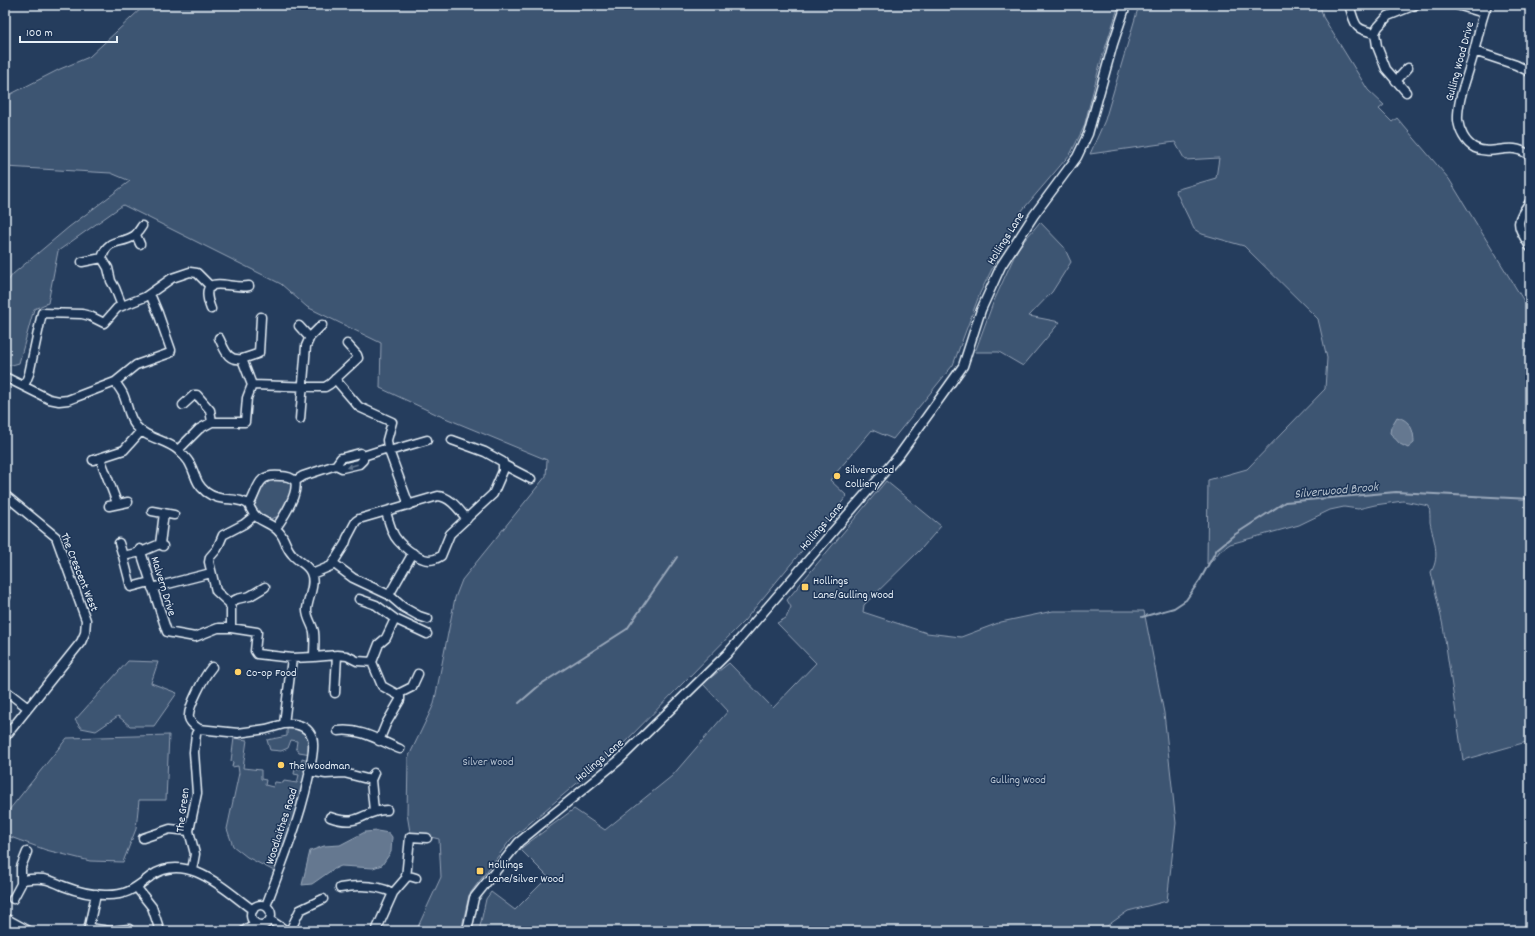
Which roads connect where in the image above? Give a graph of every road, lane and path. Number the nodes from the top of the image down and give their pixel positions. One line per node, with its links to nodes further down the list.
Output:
1 (1126, 5): 124 (street, Hollings Lane)
2 (1349, 5): 6 (street)
3 (1457, 5): 5 (street)
4 (1412, 6): 6 (street)
5 (1486, 9): 7 (street, Gulling Wood Drive)
6 (1375, 33): 10 (street)
7 (1474, 51): 9 (street); 12 (street, Gulling Wood Drive)
8 (1408, 68): 10 (street)
9 (1530, 72)
10 (1396, 81): 11 (street)
11 (1406, 92)
12 (1530, 156)
13 (1530, 202): 17 (street)
14 (142, 226): 15 (street)
15 (136, 235): 16 (street); 18 (street)
16 (140, 244)
17 (1530, 247)
18 (102, 258): 19 (street); 23 (street)
19 (82, 262)
20 (249, 286): 21 (street)
21 (211, 287): 22 (street); 24 (street)
22 (150, 294): 23 (street); 34 (street)
23 (122, 306): 36 (street)
24 (211, 309)
25 (261, 317): 31 (street)
26 (322, 325): 28 (street)
27 (299, 326): 28 (street)
28 (309, 337): 37 (street)
29 (219, 338): 31 (street)
30 (347, 344): 33 (street)
31 (242, 359): 35 (street)
32 (5, 377): 36 (street)
33 (335, 379): 37 (street); 45 (street)
34 (115, 382): 36 (street); 41 (street)
35 (252, 385): 37 (street); 40 (street)
36 (24, 386)
37 (302, 387): 39 (street)
38 (183, 405): 40 (street)
39 (300, 419)
40 (212, 422): 44 (street)
41 (141, 431): 44 (street); 51 (street)
42 (427, 440): 45 (street)
43 (452, 440): 46 (street)
44 (178, 450): 52 (street)
45 (389, 450): 48 (street); 53 (street)
46 (504, 465): 47 (street); 60 (street)
47 (531, 478)
48 (295, 481): 52 (street); 61 (street)
49 (5, 495): 87 (street, The Crescent West)
50 (128, 502): 51 (street)
51 (117, 504): 54 (street)
52 (249, 505): 59 (street)
53 (409, 505): 56 (street); 60 (street)
54 (108, 506)
55 (152, 511): 57 (street)
56 (386, 512): 64 (street); 66 (street)
57 (164, 513): 58 (street); 63 (street, Malvern Drive)
58 (174, 515)
59 (254, 516): 61 (street); 67 (street)
60 (467, 519): 64 (street)
61 (276, 528): 68 (street)
62 (119, 543): 65 (street)
63 (141, 550): 65 (street); 69 (street, Malvern Drive)
64 (412, 553): 71 (street)
65 (123, 556): 69 (street)
66 (333, 563): 68 (street); 71 (street)
67 (211, 573): 69 (street); 73 (street)
68 (312, 574): 79 (street)
69 (151, 585): 76 (street, Malvern Drive)
70 (265, 588): 73 (street)
71 (389, 595): 75 (street)
72 (359, 599): 74 (street)
73 (229, 603): 76 (street)
74 (395, 619): 77 (street); 81 (street)
75 (428, 619)
76 (230, 628): 80 (street)
77 (428, 634)
78 (337, 655): 79 (street); 81 (street); 85 (street)
79 (314, 657): 80 (street)
80 (292, 658): 88 (street)
81 (372, 662): 86 (street)
82 (212, 667): 89 (street)
83 (418, 674): 86 (street)
84 (5, 690): 87 (street)
85 (335, 693)
86 (398, 694): 92 (street)
87 (28, 708): 91 (street, The Crescent West)
88 (284, 724): 89 (street, Woodlaithes Road); 94 (street, Woodlaithes Road)
89 (199, 729): 98 (street, The Green)
90 (338, 731): 92 (street)
91 (5, 737)
92 (380, 741): 93 (street)
93 (400, 749)
94 (309, 771): 96 (street); 112 (street, Woodlaithes Road)
95 (387, 810): 96 (street)
96 (374, 811): 97 (street)
97 (330, 818)
98 (189, 831): 99 (street); 102 (street, The Green)
99 (143, 838)
100 (427, 838): 103 (street)
101 (27, 852): 105 (street)
102 (192, 870): 106 (street); 113 (street)
103 (406, 875): 104 (street); 108 (street)
104 (416, 878)
105 (22, 880): 109 (street); 110 (street)
106 (136, 888): 109 (street); 117 (street)
107 (340, 888): 108 (street)
108 (393, 893): 123 (street)
109 (96, 894): 118 (street)
110 (13, 899)
111 (323, 899): 122 (street)
112 (266, 906): 113 (street); 115 (street)
113 (253, 910): 116 (street)
114 (5, 918): 120 (street)
115 (270, 920): 116 (street); 122 (street)
116 (255, 923): 121 (street)
117 (159, 928)
118 (89, 929): 119 (street)
119 (124, 930)
120 (29, 931)
121 (244, 931)
122 (289, 931)
123 (376, 931)
124 (467, 931)

